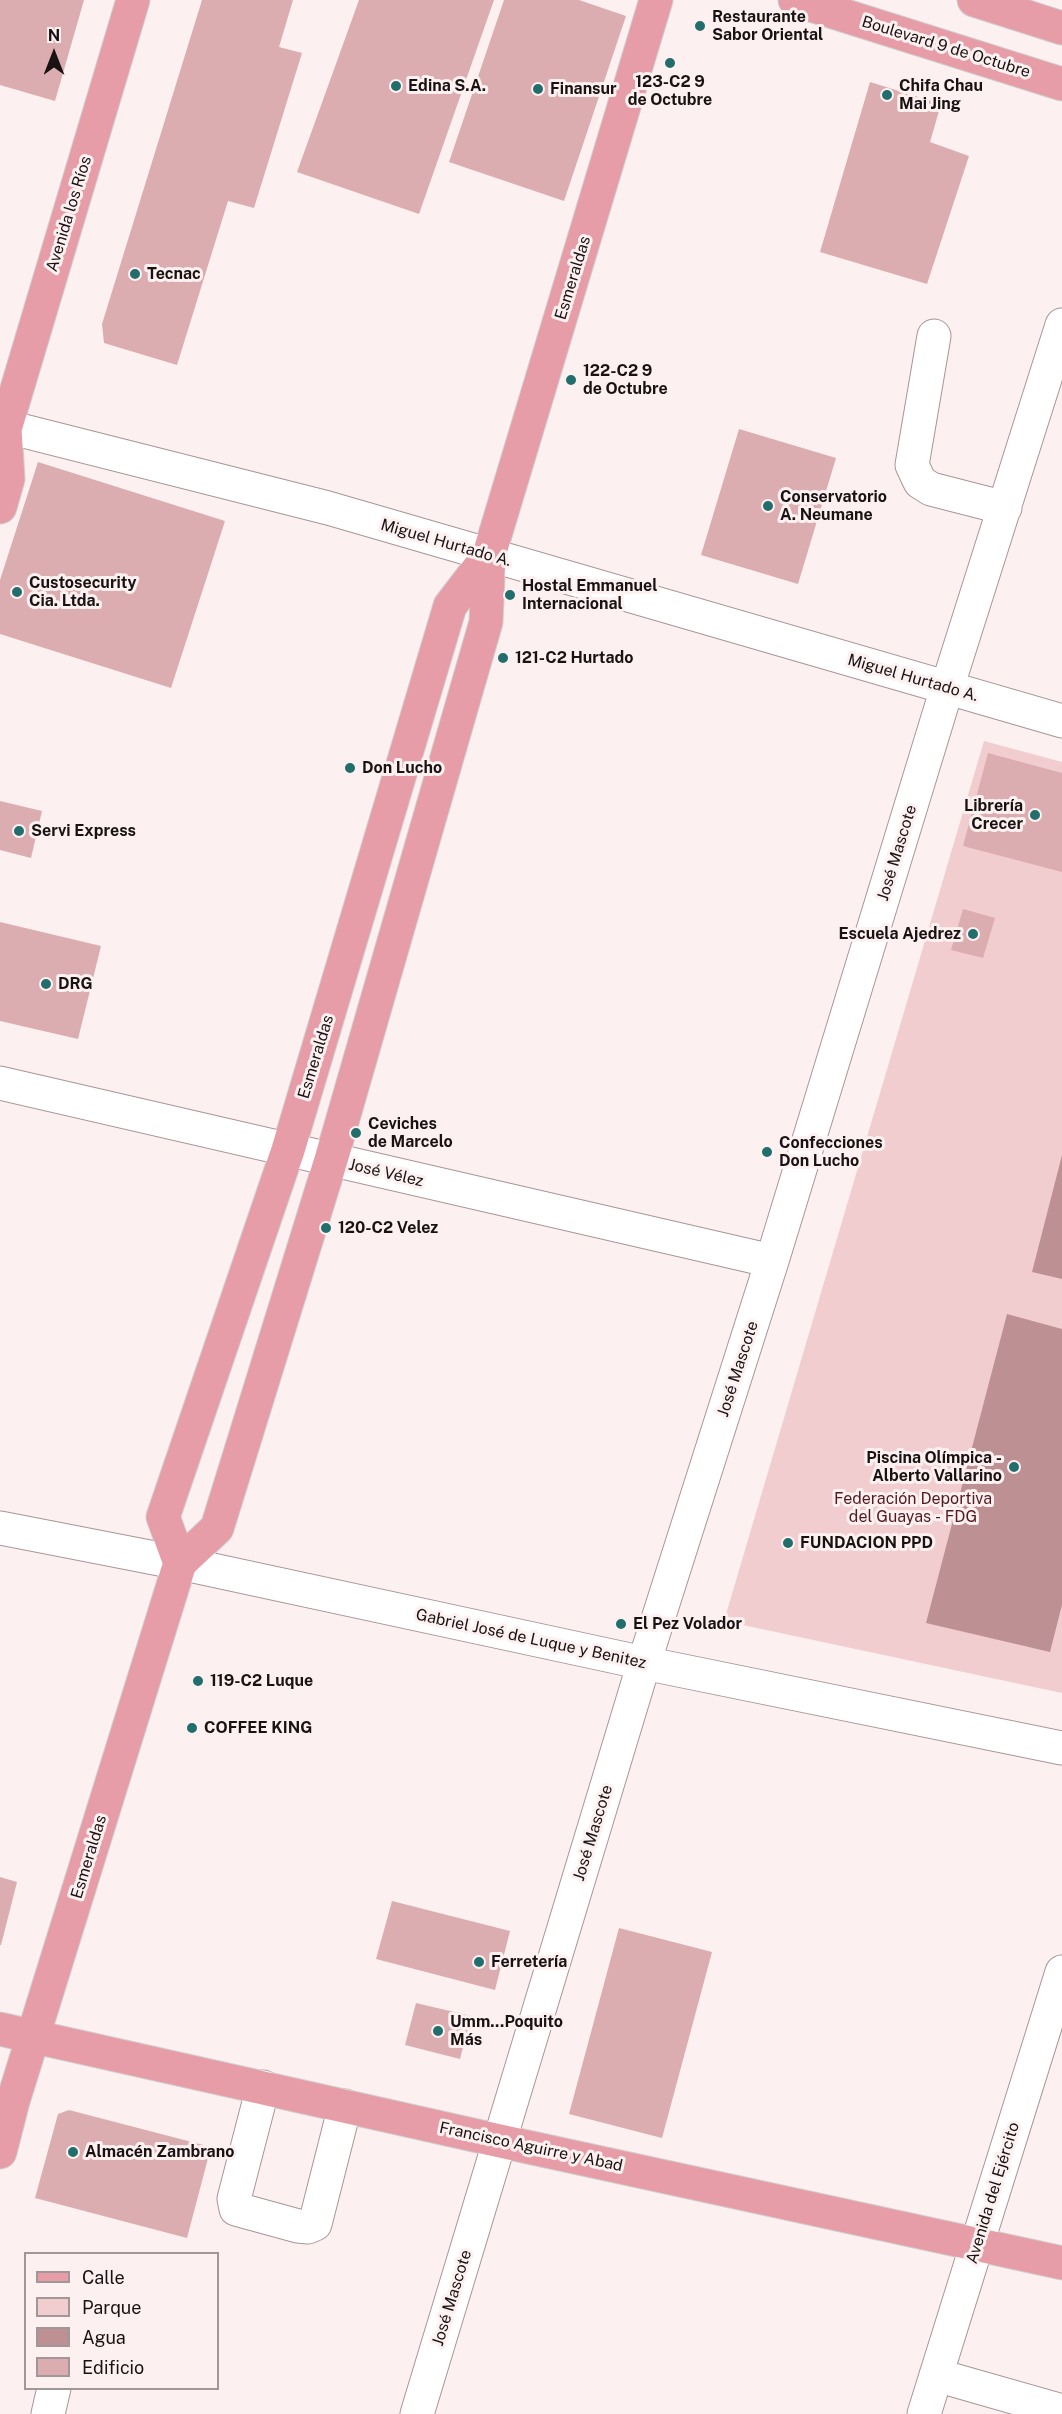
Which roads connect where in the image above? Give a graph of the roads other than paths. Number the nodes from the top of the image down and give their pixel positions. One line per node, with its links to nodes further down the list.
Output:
1 (133, 0): 9 (main road, Avenida los Ríos)
2 (656, 0): 12 (main road, Esmeraldas)
3 (795, 0): 6 (main road, Boulevard 9 de Octubre)
4 (974, 0): 5 (main road)
5 (1062, 28)
6 (1062, 84)
7 (1062, 325): 11 (street, José Mascote)
8 (934, 336): 11 (street)
9 (3, 429): 10 (main road, Avenida los Ríos); 12 (street, Miguel Hurtado A.)
10 (0, 507)
11 (1005, 508): 13 (street, José Mascote)
12 (489, 555): 13 (street, Miguel Hurtado A.); 16 (main road, Esmeraldas); 17 (main road, Esmeraldas)
13 (947, 688): 14 (street, Miguel Hurtado A.); 18 (street, José Mascote)
14 (1062, 721)
15 (0, 1083): 16 (street, José Vélez)
16 (288, 1150): 17 (street, José Vélez); 20 (main road, Esmeraldas)
17 (331, 1160): 18 (street, José Vélez); 20 (main road, Esmeraldas)
18 (772, 1261): 21 (street, José Mascote)
19 (0, 1528): 20 (street, Gabriel José de Luque y Benitez)
20 (180, 1563): 21 (street, Gabriel José de Luque y Benitez); 25 (main road, Esmeraldas)
21 (644, 1663): 22 (street, Gabriel José de Luque y Benitez); 28 (street, José Mascote)
22 (1062, 1748)
23 (1062, 1972): 30 (street, Avenida del Ejército)
24 (0, 2029): 25 (main road, Francisco Aguirre y Abad)
25 (33, 2036): 26 (main road, Francisco Aguirre y Abad); 29 (main road, Esmeraldas)
26 (263, 2087): 27 (main road, Francisco Aguirre y Abad); 27 (street)
27 (345, 2106): 28 (main road, Francisco Aguirre y Abad)
28 (500, 2141): 30 (main road, Francisco Aguirre y Abad); 36 (street, José Mascote)
29 (0, 2152)
30 (977, 2245): 31 (main road, Francisco Aguirre y Abad); 32 (street, Avenida del Ejército)
31 (1062, 2264)
32 (936, 2375): 34 (street); 37 (street, Avenida del Ejército)
33 (54, 2390): 35 (street)
34 (1062, 2411)
35 (48, 2414)
36 (417, 2414)
37 (924, 2414)

